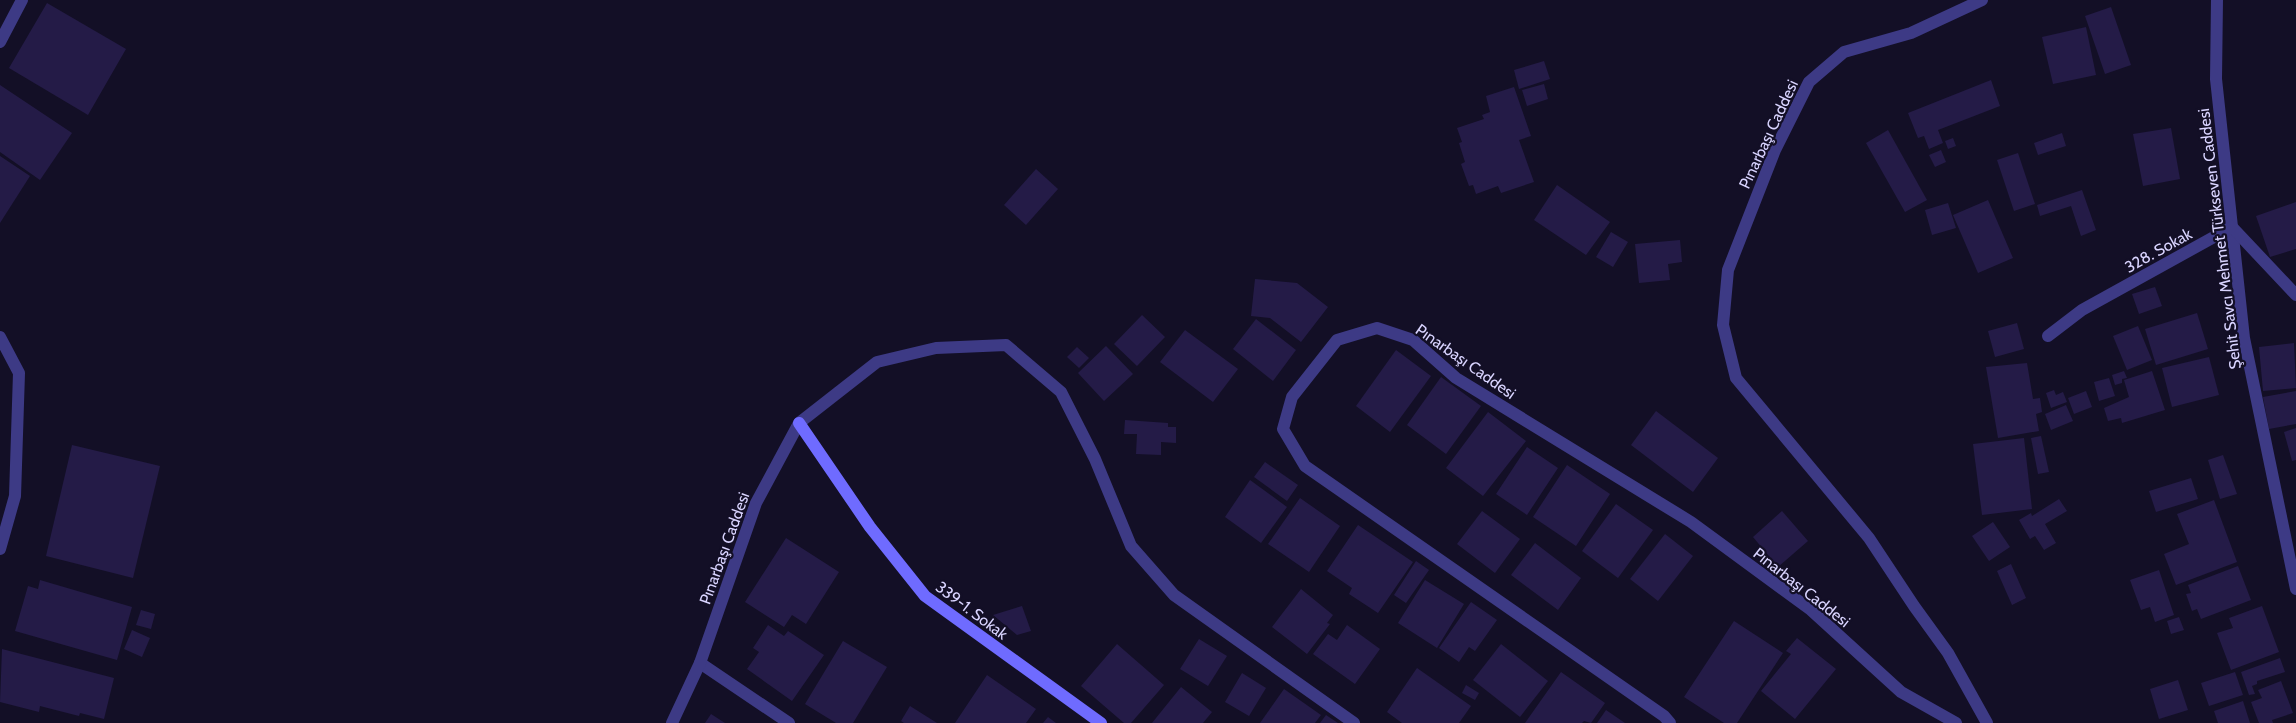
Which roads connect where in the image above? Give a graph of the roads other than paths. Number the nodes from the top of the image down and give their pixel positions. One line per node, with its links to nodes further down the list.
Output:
1 (22, 0): 4 (street)
2 (1982, 0): 19 (street, Pınarbaşı Caddesi)
3 (2217, 0): 5 (street, Şehit Savcı Mehmet Türkseven Caddesi)
4 (0, 42)
5 (2232, 227): 6 (street); 7 (street, 328. Sokak); 11 (street, Şehit Savcı Mehmet Türkseven Caddesi)
6 (2296, 295)
7 (2048, 336)
8 (0, 338): 10 (street)
9 (798, 423): 12 (street, Pınarbaşı Caddesi); 15 (street, 339-1. Sokak); 16 (street, Pınarbaşı Caddesi)
10 (0, 549)
11 (2296, 589)
12 (700, 663): 13 (street, Pınarbaşı Caddesi); 14 (street)
13 (672, 723)
14 (789, 723)
15 (1101, 723)
16 (1354, 723)
17 (1670, 723): 18 (street, Pınarbaşı Caddesi)
18 (1956, 723)
19 (1987, 723)

